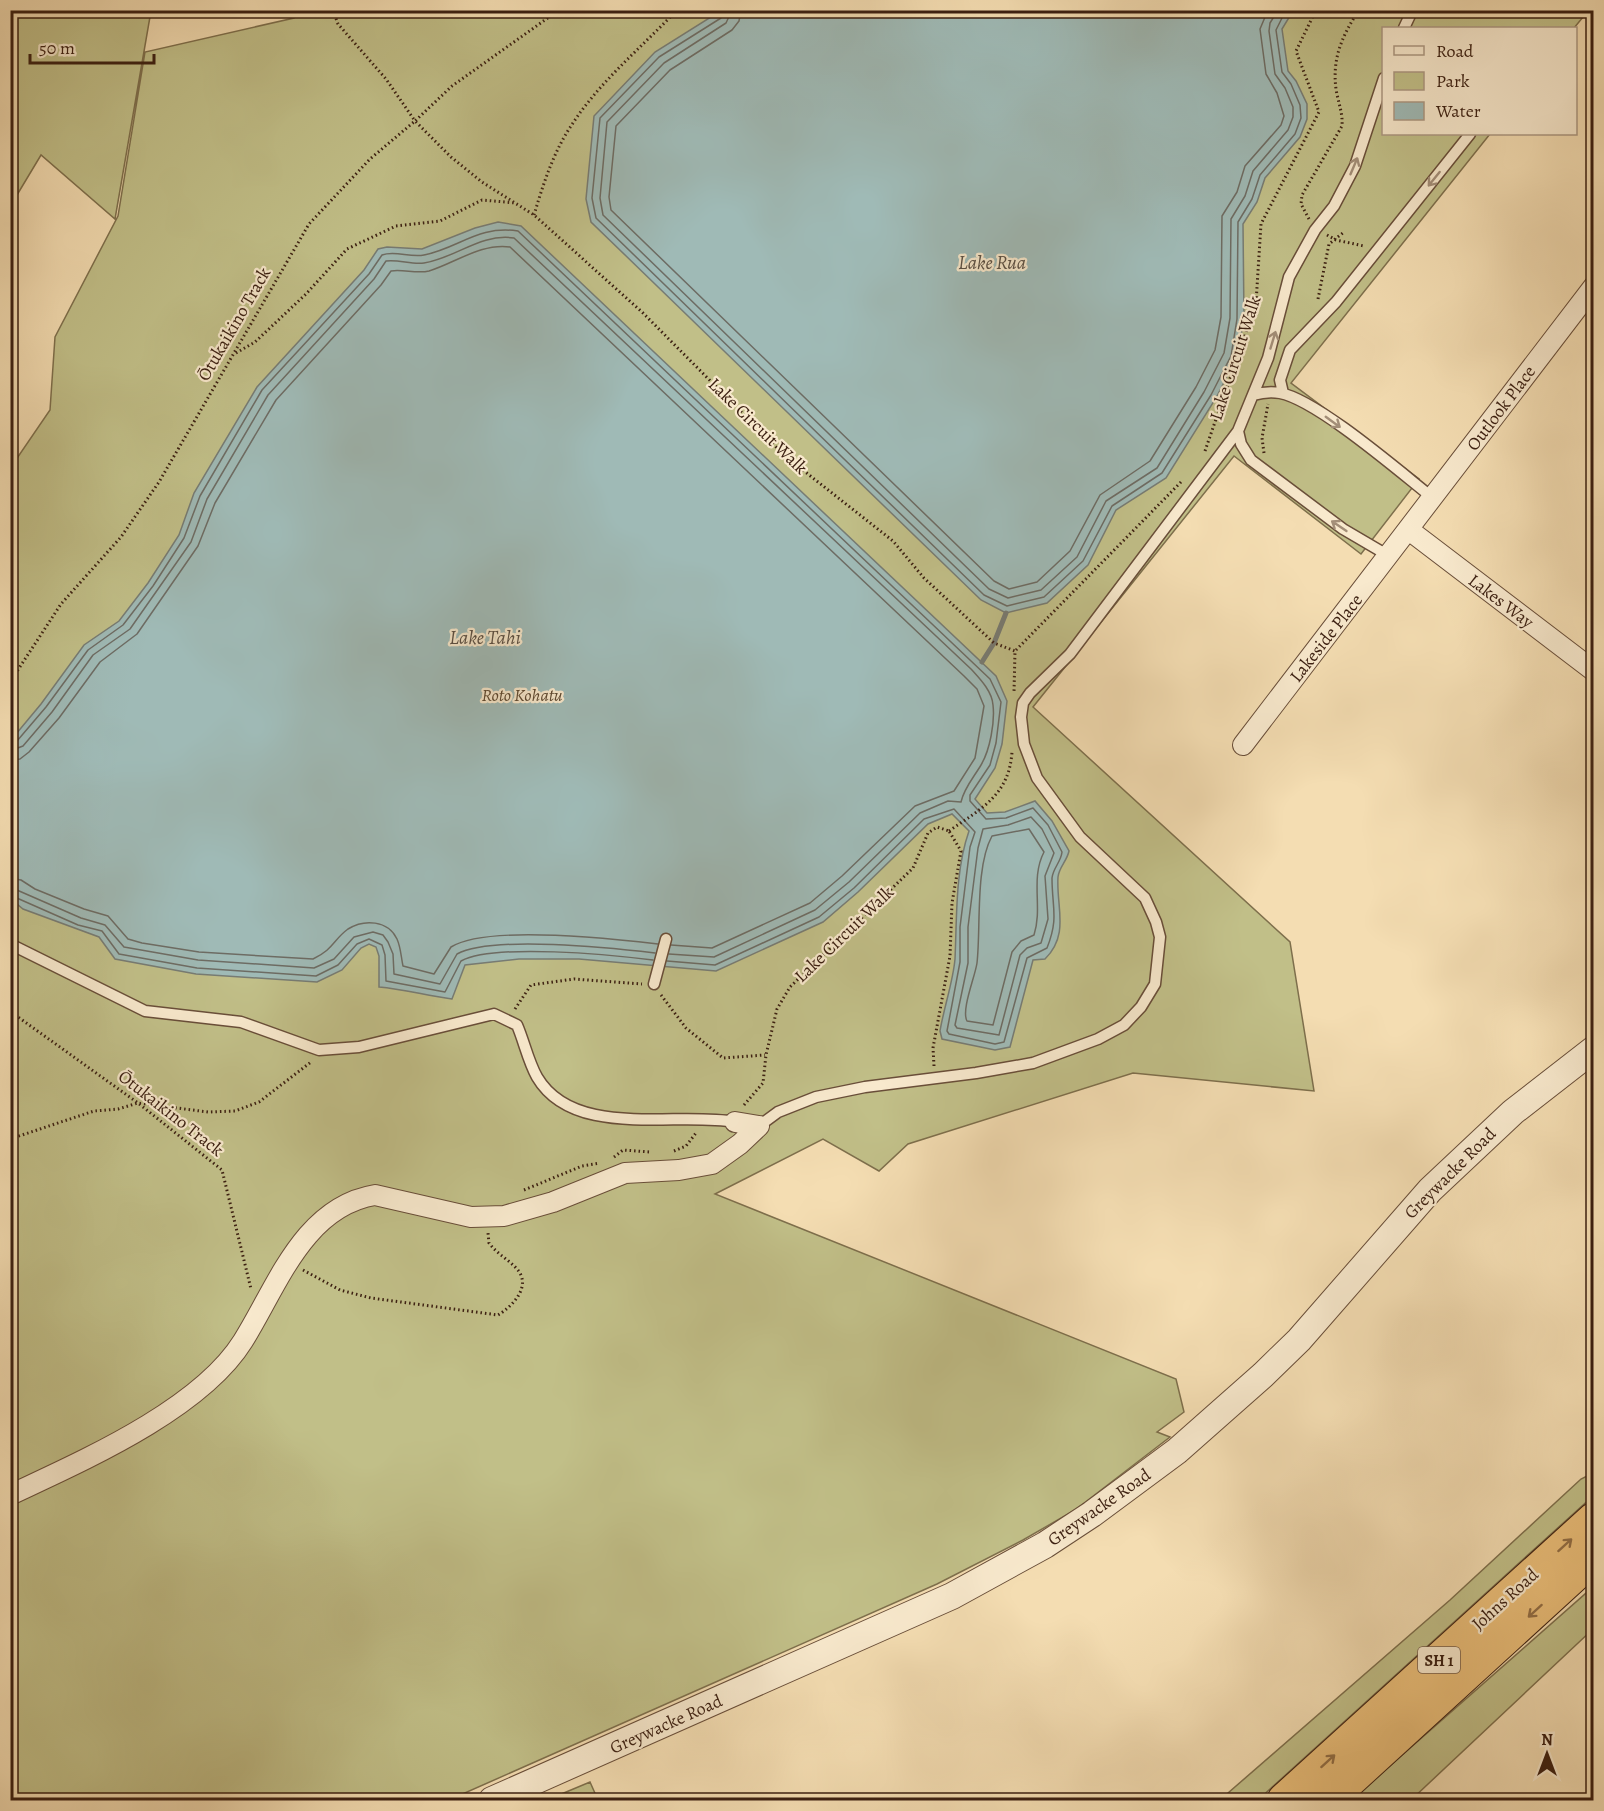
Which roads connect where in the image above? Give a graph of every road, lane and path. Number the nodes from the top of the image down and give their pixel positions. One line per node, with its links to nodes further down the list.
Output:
1 (333, 10): 9 (path)
2 (559, 10): 9 (path, Ōtukaikino Track)
3 (677, 10): 12 (path)
4 (1316, 10): 25 (path, Lake Circuit Walk)
5 (1359, 10): 13 (path)
6 (1412, 11): 7 (lane)
7 (1404, 27)
8 (1382, 81): 22 (lane, one-way to 8)
9 (415, 121): 11 (path); 20 (path, Ōtukaikino Track)
10 (1469, 135): 21 (lane, one-way to 21)
11 (519, 204): 12 (path); 20 (path)
12 (534, 215): 31 (path, Lake Circuit Walk)
13 (1314, 225)
14 (1322, 231): 16 (path)
15 (1344, 232): 16 (path)
16 (1333, 238): 17 (path); 19 (path)
17 (1371, 247)
18 (1593, 286): 28 (street, Outlook Place)
19 (1315, 303)
20 (235, 354): 33 (path, Ōtukaikino Track)
21 (1282, 393): 22 (lane); 28 (lane, one-way to 28)
22 (1253, 395): 24 (lane)
23 (1268, 412): 26 (path)
24 (1238, 431): 30 (lane, one-way to 24); 46 (lane)
25 (1201, 461)
26 (1269, 461)
27 (1185, 478): 31 (path)
28 (1433, 498): 29 (street, Outlook Place)
29 (1409, 530): 30 (street, Lakeside Place); 32 (street, Lakes Way)
30 (1389, 556): 35 (street, Lakeside Place)
31 (1016, 651): 34 (path)
32 (1593, 671)
33 (10, 682)
34 (1013, 700)
35 (1242, 745)
36 (1012, 751): 37 (path, Lake Circuit Walk)
37 (949, 831): 45 (path, Lake Circuit Walk); 46 (path)
38 (666, 939): 40 (lane)
39 (10, 944): 44 (lane)
40 (654, 984): 42 (path); 45 (path)
41 (10, 1015): 47 (path, Ōtukaikino Track)
42 (507, 1020): 44 (lane); 48 (lane)
43 (1593, 1049): 55 (street, Greywacke Road)
44 (324, 1051): 47 (path)
45 (766, 1055): 48 (path, Lake Circuit Walk)
46 (935, 1078): 49 (lane)
47 (138, 1103): 50 (path); 51 (path, Ōtukaikino Track)
48 (735, 1122): 49 (street)
49 (759, 1126): 51 (street)
50 (10, 1139)
51 (257, 1314): 52 (street)
52 (10, 1495)
53 (1593, 1519): 56 (highway, Johns Road / SH 1, one-way to 53)
54 (1593, 1557): 57 (highway, Johns Road / SH 1, one-way to 57)
55 (492, 1800)
56 (1284, 1800)
57 (1328, 1800)

